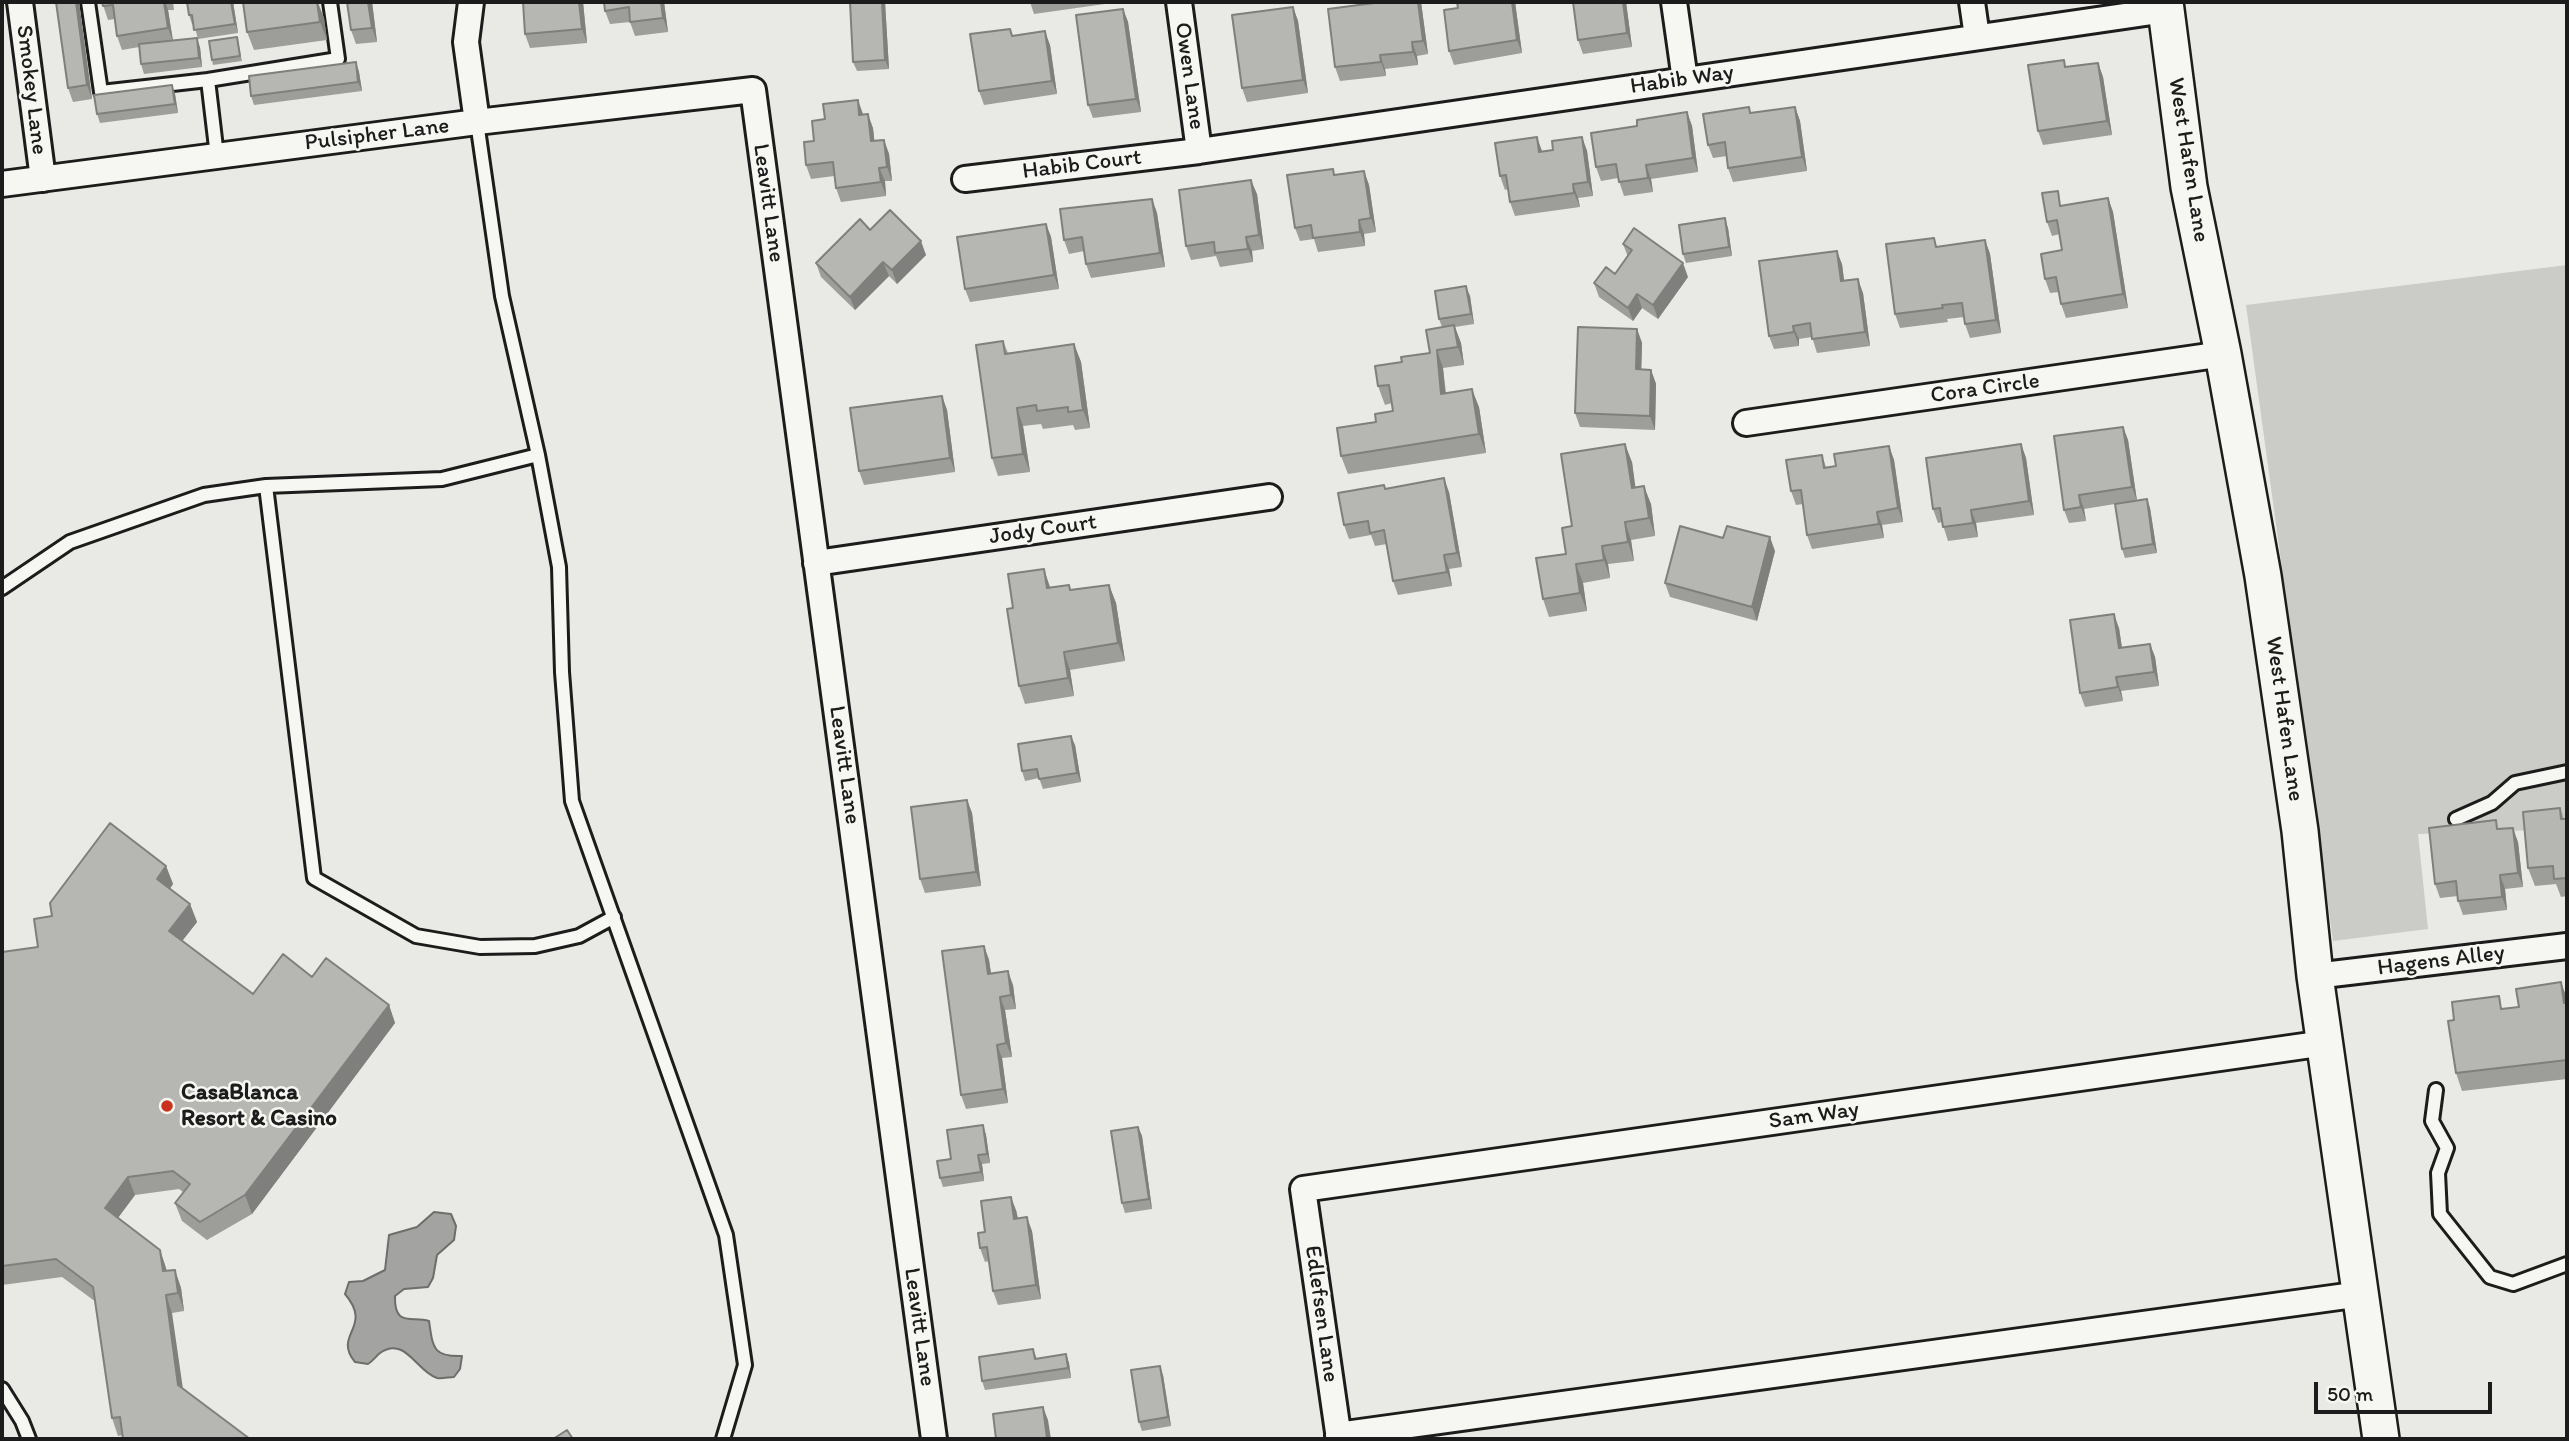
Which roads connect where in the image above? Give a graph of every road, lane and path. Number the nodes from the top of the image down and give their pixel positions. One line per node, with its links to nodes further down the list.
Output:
1 (20, 2): 16 (street, Smokey Lane)
2 (88, 2): 10 (lane)
3 (330, 2): 10 (lane)
4 (471, 2): 13 (street)
5 (1179, 2): 14 (street, Owen Lane)
6 (1674, 2): 11 (street)
7 (1972, 2): 9 (street)
8 (2165, 6): 9 (street, Habib Way); 19 (main road, West Hafen Lane)
9 (1977, 37): 11 (street, Habib Way)
10 (208, 79): 15 (lane)
11 (1685, 80): 14 (street, Habib Way)
12 (753, 90): 13 (street, Pulsipher Lane); 24 (street, Leavitt Lane)
13 (477, 122): 15 (street, Pulsipher Lane); 21 (lane)
14 (1199, 151): 17 (street, Habib Court)
15 (217, 156): 16 (street, Pulsipher Lane)
16 (43, 179): 18 (street, Pulsipher Lane)
17 (965, 179)
18 (2, 184)
19 (2223, 354): 20 (street, Cora Circle); 30 (main road, West Hafen Lane)
20 (1746, 424)
21 (538, 455): 22 (lane); 28 (lane)
22 (266, 486): 25 (lane); 28 (lane)
23 (1269, 497): 24 (street, Jody Court)
24 (817, 563): 42 (street, Leavitt Lane)
25 (2, 588)
26 (2567, 772): 27 (lane)
27 (2456, 819)
28 (614, 917): 41 (lane)
29 (2567, 946): 30 (street, Hagens Alley)
30 (2315, 976): 31 (main road, West Hafen Lane)
31 (2325, 1043): 33 (street, Sam Way); 35 (main road, West Hafen Lane)
32 (2436, 1090): 34 (lane)
33 (1303, 1189): 38 (street, Edlefsen Lane)
34 (2567, 1265)
35 (2361, 1294): 38 (street); 43 (main road, West Hafen Lane)
36 (2, 1389): 37 (lane)
37 (22, 1421): 39 (lane); 40 (lane)
38 (1339, 1437)
39 (29, 1439)
40 (41, 1439)
41 (723, 1439)
42 (934, 1439)
43 (2381, 1439)

